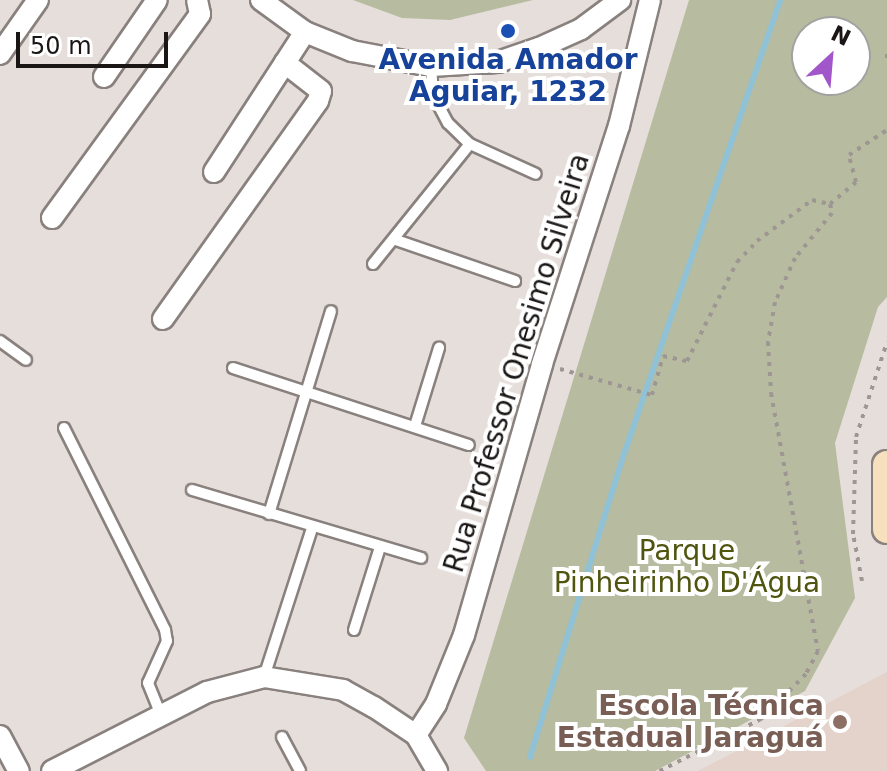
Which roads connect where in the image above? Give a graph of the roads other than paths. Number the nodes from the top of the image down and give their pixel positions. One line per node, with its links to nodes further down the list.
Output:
1 (38, 0): 8 (street)
2 (157, 0): 11 (street)
3 (197, 0): 15 (street)
4 (261, 0): 7 (street)
5 (620, 0): 10 (street)
6 (650, 0): 39 (street, Rua Professor Onesimo Silveira)
7 (305, 32): 9 (street); 10 (street)
8 (0, 54)
9 (285, 63): 13 (street); 20 (street)
10 (431, 66): 12 (lane)
11 (104, 77)
12 (470, 144): 14 (lane); 16 (lane)
13 (214, 172)
14 (536, 174)
15 (52, 218)
16 (396, 240): 17 (lane); 18 (lane)
17 (373, 264)
18 (515, 281)
19 (331, 311): 25 (lane)
20 (163, 319)
21 (0, 341): 23 (lane)
22 (439, 348): 26 (lane)
23 (26, 360)
24 (233, 368): 25 (lane)
25 (307, 391): 26 (lane); 31 (lane)
26 (415, 426): 28 (lane)
27 (64, 428): 38 (lane)
28 (469, 445)
29 (887, 465): 33 (street)
30 (192, 490): 31 (lane)
31 (269, 514): 32 (lane)
32 (312, 528): 34 (lane); 37 (lane)
33 (887, 529)
34 (380, 547): 35 (lane); 36 (lane)
35 (421, 558)
36 (354, 630)
37 (264, 677): 38 (street); 39 (street)
38 (161, 715): 43 (street)
39 (416, 735): 45 (street)
40 (0, 736): 42 (street)
41 (282, 737): 44 (lane)
42 (19, 771)
43 (53, 771)
44 (300, 771)
45 (437, 771)

